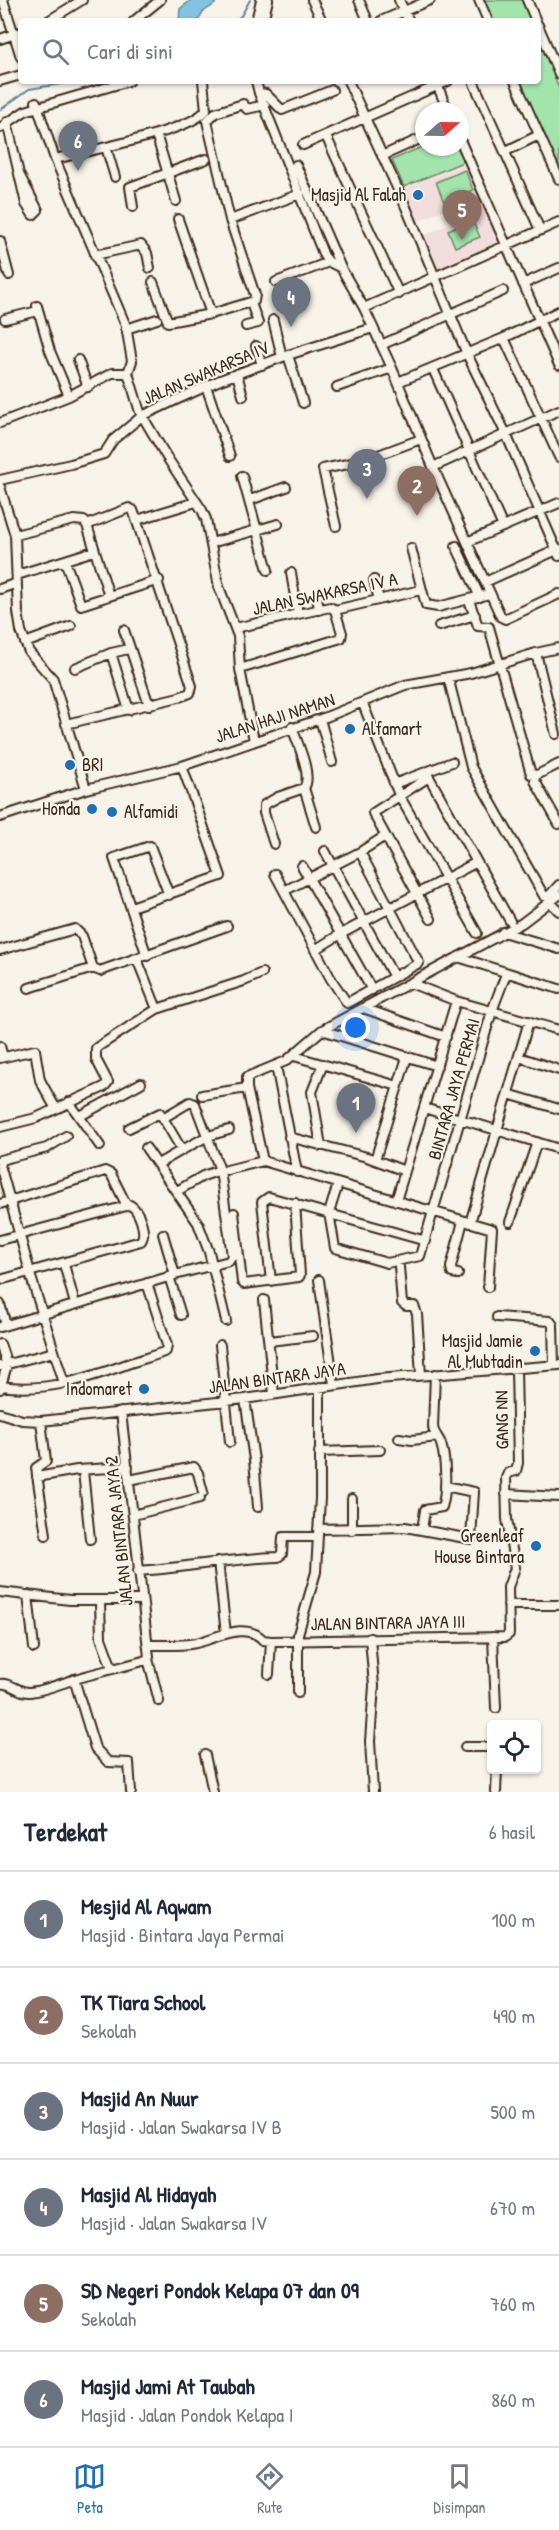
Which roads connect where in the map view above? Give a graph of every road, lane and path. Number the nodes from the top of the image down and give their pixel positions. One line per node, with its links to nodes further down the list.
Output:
1 (3, 0): 23 (street)
2 (82, 0): 13 (street)
3 (160, 0): 14 (street)
4 (261, 0): 15 (street)
5 (268, 0): 16 (street)
6 (312, 0): 17 (street)
7 (358, 0): 18 (street)
8 (399, 0): 12 (street)
9 (430, 0): 12 (street)
10 (479, 0): 21 (street)
11 (527, 0): 22 (street)
12 (404, 11): 19 (street); 20 (street)
13 (53, 18)
14 (138, 18)
15 (257, 18)
16 (264, 18)
17 (321, 18)
18 (367, 18)
19 (388, 18)
20 (408, 18)
21 (484, 18)
22 (535, 18)
23 (17, 34): 24 (street)
24 (0, 39)
25 (541, 42): 26 (street)
26 (559, 74)
27 (18, 76): 28 (street)
28 (0, 81)
29 (118, 84): 40 (street)
30 (203, 84): 44 (street)
31 (257, 84): 38 (street)
32 (349, 84): 42 (street)
33 (435, 84): 42 (street)
34 (437, 84): 39 (street)
35 (474, 84): 50 (street)
36 (516, 84): 46 (street)
37 (332, 90): 38 (street)
38 (259, 93): 41 (street)
39 (444, 102)
40 (37, 105): 43 (street); 53 (street)
41 (265, 105): 60 (street); 64 (street)
42 (364, 117): 45 (street); 51 (street)
43 (3, 125): 57 (street)
44 (156, 134): 49 (street); 56 (street)
45 (326, 135): 48 (street); 80 (street)
46 (539, 135): 50 (street); 59 (street)
47 (415, 141): 51 (street)
48 (303, 145)
49 (106, 147): 53 (street); 58 (street)
50 (506, 151): 66 (street)
51 (382, 156): 75 (street)
52 (467, 156): 68 (street)
53 (55, 159): 69 (street)
54 (206, 159): 56 (street)
55 (296, 165): 72 (street)
56 (169, 173): 61 (street); 62 (street)
57 (19, 174)
58 (115, 177)
59 (559, 179)
60 (300, 194): 64 (street); 70 (street)
61 (176, 201)
62 (133, 207)
63 (178, 219): 84 (street)
64 (230, 220): 81 (street)
65 (559, 222): 66 (street)
66 (540, 230): 68 (street)
67 (0, 240): 74 (street)
68 (505, 246): 75 (street); 78 (street)
69 (95, 255): 71 (street); 92 (street)
70 (329, 262): 72 (street); 77 (street)
71 (150, 268)
72 (342, 268): 82 (street)
73 (559, 268): 78 (street)
74 (9, 275)
75 (436, 276): 80 (street); 85 (street)
76 (153, 282): 84 (street)
77 (276, 282)
78 (523, 284): 89 (street)
79 (503, 291): 85 (street)
80 (399, 294): 82 (street)
81 (253, 302): 84 (street); 90 (street)
82 (364, 308): 91 (street)
83 (559, 311): 89 (street)
84 (211, 314)
85 (452, 314): 94 (street); 96 (street)
86 (5, 319): 109 (street)
87 (157, 319): 92 (street)
88 (273, 320): 97 (street)
89 (540, 320): 93 (street); 100 (street)
90 (246, 327)
91 (374, 328): 94 (street); 97 (street, JALAN SWAKARSA IV)
92 (126, 329): 103 (street)
93 (504, 338): 96 (street); 114 (street)
94 (381, 345): 101 (street)
95 (255, 346): 99 (street)
96 (467, 354): 102 (street); 116 (street)
97 (285, 356): 99 (street, JALAN SWAKARSA IV); 111 (street)
98 (78, 360): 107 (street)
99 (262, 365): 104 (street, JALAN SWAKARSA IV)
100 (559, 365)
101 (392, 368): 105 (street); 108 (street)
102 (433, 369): 105 (street); 118 (street)
103 (128, 373): 107 (street); 113 (street)
104 (237, 374): 106 (street, JALAN SWAKARSA IV); 110 (street)
105 (398, 382): 117 (street)
106 (206, 386): 113 (street, JALAN SWAKARSA IV); 119 (street)
107 (88, 387): 109 (street)
108 (337, 387)
109 (69, 396): 115 (street)
110 (243, 396)
111 (303, 404)
112 (559, 410): 114 (street)
113 (142, 416): 123 (street); 127 (street, JALAN SWAKARSA IV)
114 (541, 416): 116 (street); 120 (street)
115 (0, 423)
116 (506, 434): 118 (street); 129 (street)
117 (421, 439): 121 (street); 133 (street)
118 (469, 451): 121 (street); 134 (street)
119 (230, 456)
120 (559, 458)
121 (433, 467): 137 (street)
122 (242, 476): 126 (street)
123 (0, 480)
124 (0, 487): 136 (street)
125 (286, 487): 126 (street)
126 (250, 500): 135 (street)
127 (196, 502): 130 (street); 138 (street, JALAN SWAKARSA IV)
128 (559, 503): 129 (street)
129 (539, 511): 134 (street); 142 (street)
130 (137, 520): 132 (street); 147 (street)
131 (278, 524): 135 (street)
132 (87, 525): 136 (street); 141 (street)
133 (336, 526)
134 (503, 527): 137 (street)
135 (258, 530): 138 (street); 144 (street)
136 (15, 535): 146 (street)
137 (467, 542): 149 (street)
138 (211, 543): 165 (street, JALAN SWAKARSA IV)
139 (456, 546): 156 (street)
140 (411, 548): 151 (street)
141 (94, 551): 143 (street); 154 (street)
142 (558, 551): 149 (street)
143 (65, 561): 146 (street); 154 (street)
144 (268, 570)
145 (291, 573): 161 (street)
146 (17, 579): 150 (street); 167 (street)
147 (159, 580): 154 (street); 177 (street)
148 (374, 580): 157 (street)
149 (485, 582): 152 (street)
150 (0, 589)
151 (421, 590): 157 (street, JALAN SWAKARSA IV A); 158 (street)
152 (489, 594): 153 (street); 156 (street)
153 (559, 594)
154 (109, 596)
155 (317, 596): 159 (street)
156 (480, 597): 158 (street)
157 (379, 600): 160 (street, JALAN SWAKARSA IV A)
158 (469, 600): 162 (street)
159 (319, 610): 160 (street, JALAN SWAKARSA IV A); 161 (street, JALAN SWAKARSA IV A)
160 (335, 610): 174 (street)
161 (298, 614): 165 (street, JALAN SWAKARSA IV A)
162 (475, 615): 164 (street); 172 (street)
163 (71, 626): 167 (street)
164 (439, 626)
165 (235, 628): 174 (street, JALAN SWAKARSA IV)
166 (124, 630): 169 (street)
167 (25, 644): 180 (street)
168 (559, 648): 171 (street, JALAN HAJI NAMAN)
169 (129, 649): 170 (street); 177 (street)
170 (111, 653): 173 (street); 178 (street)
171 (536, 653): 172 (street, JALAN HAJI NAMAN); 182 (street)
172 (499, 665): 175 (street, JALAN HAJI NAMAN); 186 (street)
173 (75, 668)
174 (240, 669): 183 (street, JALAN SWAKARSA IV)
175 (448, 677): 176 (street, JALAN HAJI NAMAN); 206 (street)
176 (363, 704): 179 (street, JALAN HAJI NAMAN); 189 (street)
177 (149, 705): 178 (street)
178 (129, 710): 180 (street)
179 (320, 719): 181 (street, JALAN HAJI NAMAN); 184 (street)
180 (66, 724): 191 (street)
181 (292, 727): 183 (street, JALAN HAJI NAMAN); 190 (street)
182 (556, 734)
183 (254, 741): 187 (street, JALAN HAJI NAMAN)
184 (333, 762)
185 (452, 762): 189 (street)
186 (559, 764)
187 (182, 766): 191 (street, JALAN HAJI NAMAN); 209 (street)
188 (535, 781): 194 (street)
189 (394, 784): 192 (street)
190 (304, 788): 195 (street); 197 (street)
191 (86, 789): 193 (street, JALAN HAJI NAMAN)
192 (399, 795): 196 (street); 200 (street); 204 (street)
193 (0, 817)
194 (559, 824)
195 (316, 827)
196 (384, 836): 199 (street); 208 (street)
197 (274, 844)
198 (325, 851): 201 (street)
199 (360, 852): 201 (street); 213 (street)
200 (477, 862): 204 (street); 216 (street)
201 (333, 865): 205 (street); 217 (street)
202 (302, 866): 205 (street)
203 (275, 874): 207 (street)
204 (447, 878): 208 (street); 219 (street)
205 (308, 879): 207 (street); 221 (street)
206 (559, 885)
207 (284, 891): 224 (street)
208 (417, 894): 213 (street); 215 (street)
209 (169, 895): 212 (street); 212 (street)
210 (559, 895): 211 (street)
211 (550, 902): 214 (street); 220 (street)
212 (131, 907): 225 (street)
213 (390, 909): 217 (street); 231 (street)
214 (559, 911)
215 (431, 919)
216 (510, 921)
217 (365, 922): 221 (street); 231 (street)
218 (226, 926): 225 (street)
219 (477, 933)
220 (503, 933): 222 (street); 226 (street)
221 (339, 934): 224 (street); 235 (street)
222 (559, 949)
223 (0, 950): 228 (street)
224 (315, 950): 235 (street)
225 (147, 956): 227 (street)
226 (458, 957): 230 (street); 232 (street)
227 (137, 959): 228 (street); 238 (street)
228 (93, 968): 233 (street)
229 (262, 973): 238 (street)
230 (506, 974): 234 (street); 239 (street)
231 (394, 977): 235 (street)
232 (410, 983): 236 (street); 237 (street)
233 (29, 988)
234 (559, 989)
235 (372, 990)
236 (456, 1000): 239 (street); 243 (street, BINTARA JAYA PERMAI)
237 (363, 1008): 241 (street); 243 (street)
238 (157, 1009): 258 (street)
239 (492, 1011): 240 (street, BINTARA JAYA PERMAI); 264 (street, BINTARA JAYA PERMAI)
240 (529, 1021): 242 (street, BINTARA JAYA PERMAI); 247 (street)
241 (322, 1030): 245 (street); 246 (street, BINTARA JAYA PERMAI)
242 (559, 1030)
243 (446, 1036): 251 (street, BINTARA JAYA PERMAI)
244 (0, 1046): 248 (street)
245 (294, 1056): 249 (street); 250 (street)
246 (407, 1056): 251 (street, BINTARA JAYA PERMAI); 254 (street)
247 (519, 1057): 252 (street); 256 (street)
248 (1, 1058): 260 (street)
249 (323, 1064): 254 (street); 274 (street)
250 (276, 1066): 255 (street); 271 (street)
251 (437, 1066): 259 (street, BINTARA JAYA PERMAI)
252 (559, 1070)
253 (141, 1083): 262 (street)
254 (398, 1086): 278 (street)
255 (247, 1088): 257 (street); 279 (street)
256 (508, 1094): 261 (street); 268 (street)
257 (202, 1095)
258 (69, 1102): 260 (street); 262 (street)
259 (424, 1108): 264 (street); 283 (street, BINTARA JAYA PERMAI)
260 (56, 1109): 265 (street)
261 (559, 1109)
262 (80, 1116): 273 (street)
263 (163, 1118): 266 (street); 270 (street); 277 (street)
264 (461, 1119): 268 (street); 293 (street, BINTARA JAYA PERMAI)
265 (0, 1127)
266 (129, 1128)
267 (229, 1130): 270 (street)
268 (498, 1130): 272 (street); 295 (street)
269 (66, 1136): 280 (street)
270 (208, 1136): 277 (street); 282 (street)
271 (289, 1137): 274 (street); 284 (street)
272 (537, 1142): 276 (street); 296 (street)
273 (100, 1146)
274 (321, 1146): 278 (street)
275 (146, 1148): 281 (street)
276 (559, 1149)
277 (182, 1150): 281 (street)
278 (375, 1160): 283 (street)
279 (263, 1161): 282 (street); 284 (street)
280 (0, 1163): 287 (street)
281 (158, 1164): 286 (street)
282 (223, 1170): 286 (street); 301 (street)
283 (405, 1171): 288 (street, BINTARA JAYA PERMAI)
284 (297, 1172): 285 (street)
285 (338, 1184): 288 (street); 294 (street)
286 (177, 1191): 301 (street)
287 (10, 1201): 290 (street); 291 (street); 298 (street)
288 (396, 1201): 293 (street)
289 (295, 1203): 294 (street); 309 (street); 309 (street)
290 (0, 1204)
291 (127, 1206): 298 (street); 305 (street)
292 (234, 1212): 309 (street)
293 (433, 1212): 295 (street); 300 (street, BINTARA JAYA PERMAI)
294 (329, 1213): 300 (street); 300 (street)
295 (467, 1222): 304 (street); 311 (street)
296 (510, 1222)
297 (163, 1234): 306 (street)
298 (19, 1235): 299 (street); 305 (street)
299 (0, 1240)
300 (426, 1241)
301 (212, 1266): 306 (street); 318 (street)
302 (399, 1267): 329 (street)
303 (65, 1268): 314 (street)
304 (458, 1274)
305 (31, 1275): 307 (street); 315 (street)
306 (172, 1276): 310 (street); 316 (street)
307 (0, 1280)
308 (319, 1280): 331 (street)
309 (271, 1281)
310 (147, 1283): 314 (street); 330 (street)
311 (488, 1287)
312 (264, 1300): 321 (street)
313 (0, 1304): 319 (street)
314 (75, 1304): 315 (street)
315 (41, 1314): 319 (street); 324 (street)
316 (181, 1315)
317 (497, 1317): 326 (street)
318 (226, 1321)
319 (3, 1326)
320 (313, 1336): 321 (street)
321 (268, 1341): 334 (street)
322 (0, 1344): 325 (street)
323 (220, 1345): 336 (street)
324 (54, 1353): 325 (street); 330 (street)
325 (4, 1365): 333 (street)
326 (556, 1365): 327 (street, JALAN BINTARA JAYA)
327 (516, 1369): 328 (street, JALAN BINTARA JAYA); 350 (street, GANG NN)
328 (435, 1374): 329 (street, JALAN BINTARA JAYA); 340 (street)
329 (421, 1375): 331 (street, JALAN BINTARA JAYA)
330 (64, 1383): 333 (street)
331 (334, 1385): 332 (street, JALAN BINTARA JAYA)
332 (320, 1387): 334 (street, JALAN BINTARA JAYA); 344 (street, JALAN BINTARA JAYA III)
333 (1, 1388)
334 (274, 1394): 335 (street, JALAN BINTARA JAYA)
335 (244, 1399): 336 (street, JALAN BINTARA JAYA); 353 (street)
336 (226, 1401): 337 (street, JALAN BINTARA JAYA); 342 (street)
337 (121, 1412): 339 (street, JALAN BINTARA JAYA); 345 (street, JALAN BINTARA JAYA 2)
338 (0, 1413): 339 (street, JALAN BINTARA JAYA)
339 (41, 1421): 347 (street)
340 (437, 1437): 341 (street); 349 (street)
341 (399, 1438)
342 (230, 1442)
343 (380, 1450): 344 (street)
344 (319, 1452): 357 (street, JALAN BINTARA JAYA III)
345 (128, 1467): 346 (street); 348 (street, JALAN BINTARA JAYA 2)
346 (83, 1471): 347 (street); 359 (street)
347 (37, 1477): 358 (street)
348 (129, 1480): 354 (street, JALAN BINTARA JAYA 2); 354 (street)
349 (445, 1486): 356 (street); 356 (street)
350 (506, 1494): 351 (street); 366 (street, GANG NN)
351 (559, 1497)
352 (352, 1499): 355 (street)
353 (258, 1507)
354 (133, 1515): 361 (street, JALAN BINTARA JAYA 2)
355 (352, 1530): 356 (street); 357 (street)
356 (422, 1530)
357 (318, 1533): 360 (street); 371 (street, JALAN BINTARA JAYA III)
358 (46, 1535)
359 (90, 1539)
360 (218, 1561): 361 (street); 368 (street)
361 (138, 1571): 364 (street, JALAN BINTARA JAYA 2)
362 (0, 1592): 363 (street)
363 (28, 1595): 365 (street); 374 (street)
364 (141, 1600): 365 (street); 373 (street, JALAN BINTARA JAYA 2)
365 (100, 1601): 376 (street)
366 (508, 1605): 367 (street); 369 (street)
367 (559, 1605)
368 (226, 1634): 372 (street); 373 (street)
369 (493, 1637): 370 (street, JALAN BINTARA JAYA III); 382 (street)
370 (370, 1638): 371 (street, JALAN BINTARA JAYA III); 389 (street)
371 (297, 1639): 372 (street); 380 (street)
372 (271, 1641): 377 (street)
373 (148, 1646): 375 (street, JALAN BINTARA JAYA 2)
374 (34, 1648)
375 (148, 1659): 376 (street); 381 (street, JALAN BINTARA JAYA 2)
376 (112, 1668): 378 (street)
377 (269, 1674)
378 (74, 1679): 379 (street); 387 (street)
379 (0, 1683)
380 (298, 1693)
381 (159, 1701)
382 (496, 1708)
383 (465, 1747): 384 (street)
384 (487, 1747)
385 (205, 1755): 388 (street)
386 (497, 1774): 390 (street)
387 (131, 1792)
388 (213, 1792)
389 (373, 1792)
390 (497, 1792)

